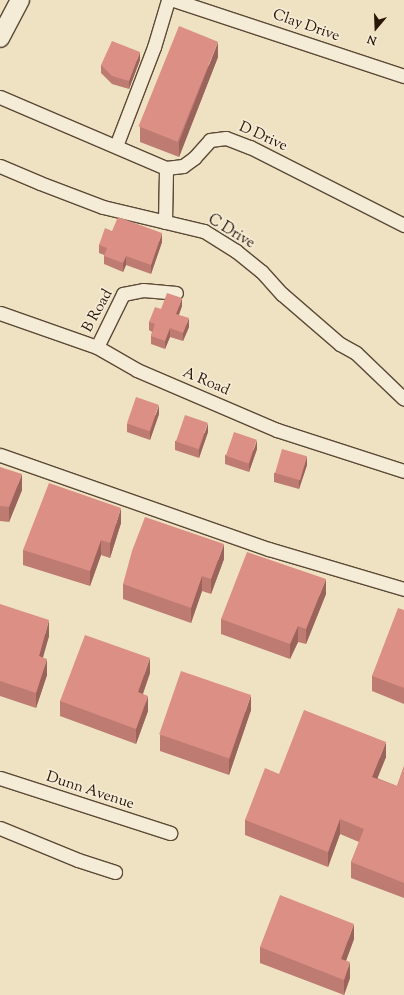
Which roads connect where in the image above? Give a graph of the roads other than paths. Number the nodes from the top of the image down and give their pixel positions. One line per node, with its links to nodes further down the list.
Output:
1 (20, 0): 4 (main road)
2 (168, 0): 7 (street)
3 (174, 0): 5 (street, Clay Drive)
4 (0, 38)
5 (404, 76)
6 (0, 97): 7 (street)
7 (116, 146): 9 (street)
8 (0, 166): 10 (street, C Drive)
9 (166, 168): 10 (street); 11 (street, D Drive)
10 (165, 222): 15 (street, C Drive)
11 (404, 226)
12 (176, 293): 14 (street, B Road)
13 (0, 313): 14 (street, A Road)
14 (97, 347): 17 (street, A Road)
15 (404, 399)
16 (0, 455): 18 (street)
17 (404, 471)
18 (404, 589)
19 (0, 778): 21 (street, Dunn Avenue)
20 (0, 828): 22 (street)
21 (170, 834)
22 (115, 872)

